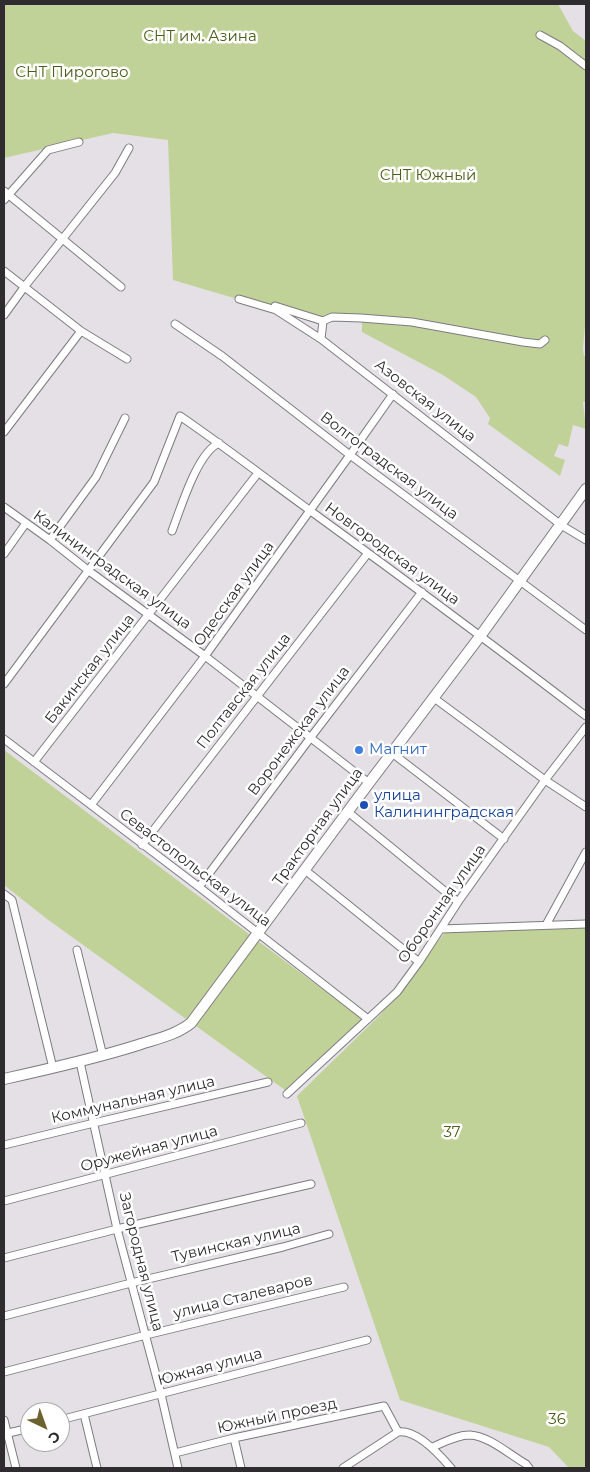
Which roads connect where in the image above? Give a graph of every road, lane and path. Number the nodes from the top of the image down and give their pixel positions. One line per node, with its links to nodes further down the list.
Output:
1 (540, 35): 2 (street)
2 (586, 66)
3 (79, 142): 5 (street)
4 (129, 148): 6 (street)
5 (5, 195): 6 (street)
6 (63, 238): 8 (street); 9 (street)
7 (4, 271): 8 (street)
8 (25, 286): 12 (street); 15 (street)
9 (121, 287)
10 (232, 292): 13 (street)
11 (239, 299): 16 (street, Азовская улица)
12 (4, 315)
13 (323, 321): 16 (street); 17 (street)
14 (175, 324): 23 (street, Волгоградская улица)
15 (81, 331): 18 (street); 21 (street)
16 (322, 339): 19 (street, Азовская улица)
17 (545, 340)
18 (127, 359)
19 (393, 394): 23 (street, Одесская улица); 29 (street, Азовская улица)
20 (125, 418): 31 (street)
21 (4, 432)
22 (220, 443): 24 (street, Новгородская улица); 30 (street); 35 (street, Новгородская улица)
23 (350, 455): 27 (street, Одесская улица); 36 (street, Волгоградская улица)
24 (258, 473): 27 (street, Новгородская улица); 38 (street, Бакинская улица)
25 (586, 489): 29 (street, Тракторная улица)
26 (4, 507): 28 (street, Калининградская улица)
27 (310, 511): 33 (street, Новгородская улица); 41 (street, Одесская улица)
28 (26, 523): 31 (street, Калининградская улица); 34 (street)
29 (561, 525): 32 (street, Азовская улица); 36 (street, Тракторная улица)
30 (172, 531)
31 (50, 540): 35 (street, Калининградская улица)
32 (586, 540)
33 (368, 553): 37 (street, Новгородская улица); 43 (street, Полтавская улица)
34 (4, 554)
35 (89, 571): 38 (street, Калининградская улица); 42 (street)
36 (520, 581): 39 (street, Волгоградская улица); 40 (street, Тракторная улица)
37 (422, 592): 40 (street, Новгородская улица); 47 (street, Воронежская улица)
38 (149, 615): 41 (street, Калининградская улица); 50 (street, Бакинская улица)
39 (586, 630)
40 (481, 635): 44 (street, Тракторная улица); 45 (street, Новгородская улица)
41 (206, 656): 43 (street, Калининградская улица); 53 (street, Одесская улица)
42 (4, 684)
43 (257, 697): 47 (street, Калининградская улица); 57 (street, Полтавская улица)
44 (434, 698): 49 (street, Тракторная улица); 51 (street)
45 (586, 716)
46 (586, 727): 51 (street, Оборонная улица)
47 (311, 737): 52 (street, Калининградская улица); 60 (street, Воронежская улица)
48 (4, 739): 50 (street, Севастопольская улица)
49 (392, 753): 52 (street, Тракторная улица); 56 (street)
50 (34, 762): 53 (street, Севастопольская улица)
51 (545, 780): 54 (street); 56 (street, Оборонная улица)
52 (369, 783): 55 (street, Тракторная улица)
53 (90, 805): 57 (street, Севастопольская улица)
54 (586, 808)
55 (348, 812): 59 (street, Тракторная улица); 62 (street)
56 (504, 839): 62 (street, Оборонная улица)
57 (142, 845): 60 (street, Севастопольская улица)
58 (586, 852): 64 (street)
59 (305, 870): 66 (street, Тракторная улица); 68 (street)
60 (198, 887): 66 (street, Севастопольская улица)
61 (4, 894): 72 (street)
62 (458, 902): 65 (street, Оборонная улица)
63 (586, 924): 64 (street)
64 (546, 925): 65 (street)
65 (442, 929): 68 (street, Оборонная улица)
66 (258, 934): 69 (street, Севастопольская улица); 70 (street, Тракторная улица)
67 (77, 950): 70 (street)
68 (419, 962): 69 (street, Оборонная улица)
69 (368, 1019): 75 (street, Оборонная улица)
70 (103, 1056): 71 (street, Тракторная улица)
71 (80, 1062): 72 (street, Тракторная улица); 76 (street, Загородная улица)
72 (53, 1068): 73 (street, Тракторная улица)
73 (4, 1079)
74 (268, 1082): 76 (street, Коммунальная улица)
75 (287, 1094)
76 (94, 1122): 78 (street, Коммунальная улица); 79 (street, Загородная улица)
77 (301, 1122): 79 (street, Оружейная улица)
78 (4, 1145)
79 (106, 1175): 81 (street, Оружейная улица); 82 (street, Загородная улица)
80 (311, 1184): 82 (street)
81 (4, 1201)
82 (117, 1229): 84 (street); 85 (street, Загородная улица)
83 (329, 1234): 85 (street, Тувинская улица)
84 (4, 1258)
85 (131, 1282): 87 (street, Тувинская улица); 88 (street, Загородная улица)
86 (344, 1287): 88 (street, улица Сталеваров)
87 (4, 1316)
88 (146, 1335): 90 (street, улица Сталеваров); 91 (street, Загородная улица)
89 (367, 1340): 91 (street, Южная улица)
90 (4, 1372)
91 (161, 1394): 92 (street, Южная улица); 100 (street, Загородная улица)
92 (84, 1414): 93 (street, Южная улица); 102 (street)
93 (70, 1418)
94 (4, 1420): 97 (street)
95 (20, 1430): 97 (street)
96 (398, 1432): 98 (street, Южный проезд); 99 (street); 105 (street)
97 (6, 1434): 101 (street)
98 (234, 1438): 100 (street, Южный проезд); 104 (street)
99 (433, 1447): 106 (street); 107 (street)
100 (175, 1453): 103 (street, Загородная улица)
101 (16, 1468)
102 (97, 1468)
103 (178, 1468)
104 (241, 1468)
105 (345, 1468)
106 (451, 1468)
107 (529, 1468)

